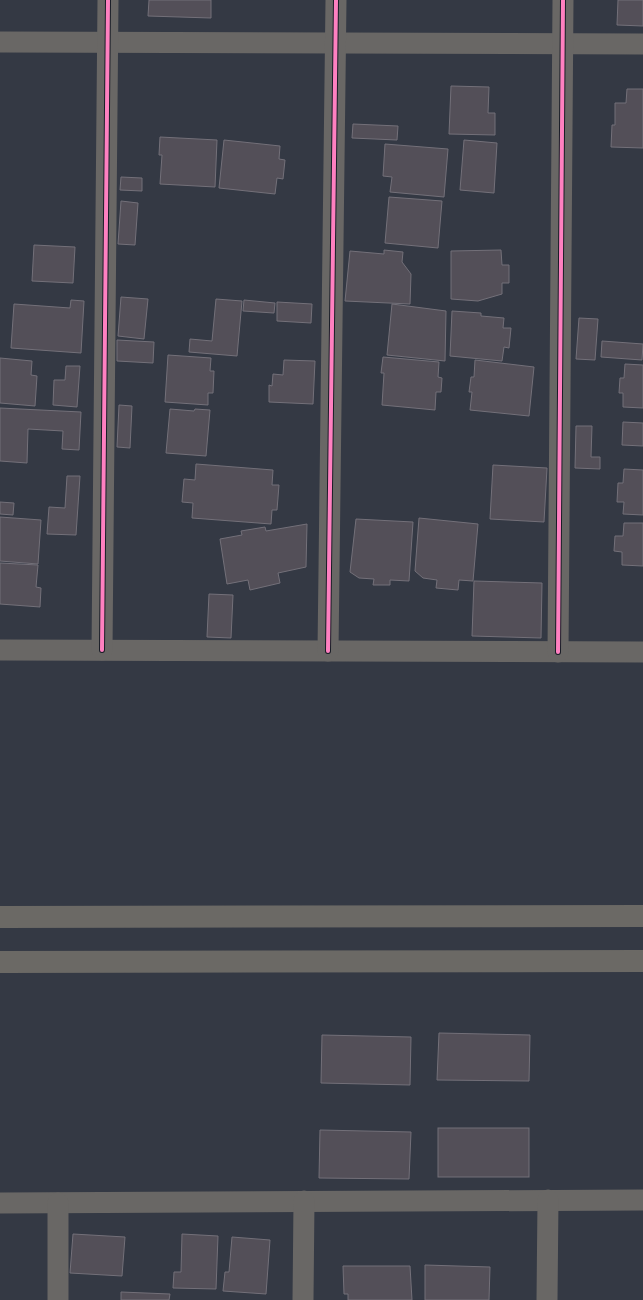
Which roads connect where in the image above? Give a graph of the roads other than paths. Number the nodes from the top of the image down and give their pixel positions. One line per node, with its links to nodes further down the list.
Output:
1 (108, 0): 5 (street)
2 (336, 0): 6 (street)
3 (563, 0): 7 (street)
4 (0, 42): 5 (street)
5 (108, 42): 6 (street); 10 (street)
6 (335, 43): 7 (street); 11 (street)
7 (562, 44): 8 (street); 12 (street)
8 (643, 44)
9 (0, 650): 10 (street)
10 (102, 650): 11 (street)
11 (328, 651): 12 (street)
12 (558, 652): 13 (street)
13 (643, 652)
14 (643, 916): 15 (main road)
15 (0, 918)
16 (643, 961): 17 (main road)
17 (0, 962)
18 (548, 1200): 19 (street); 20 (street); 25 (street)
19 (643, 1200)
20 (304, 1201): 22 (street); 24 (street)
21 (0, 1203): 22 (street)
22 (58, 1203): 23 (street)
23 (58, 1300)
24 (303, 1300)
25 (547, 1300)

